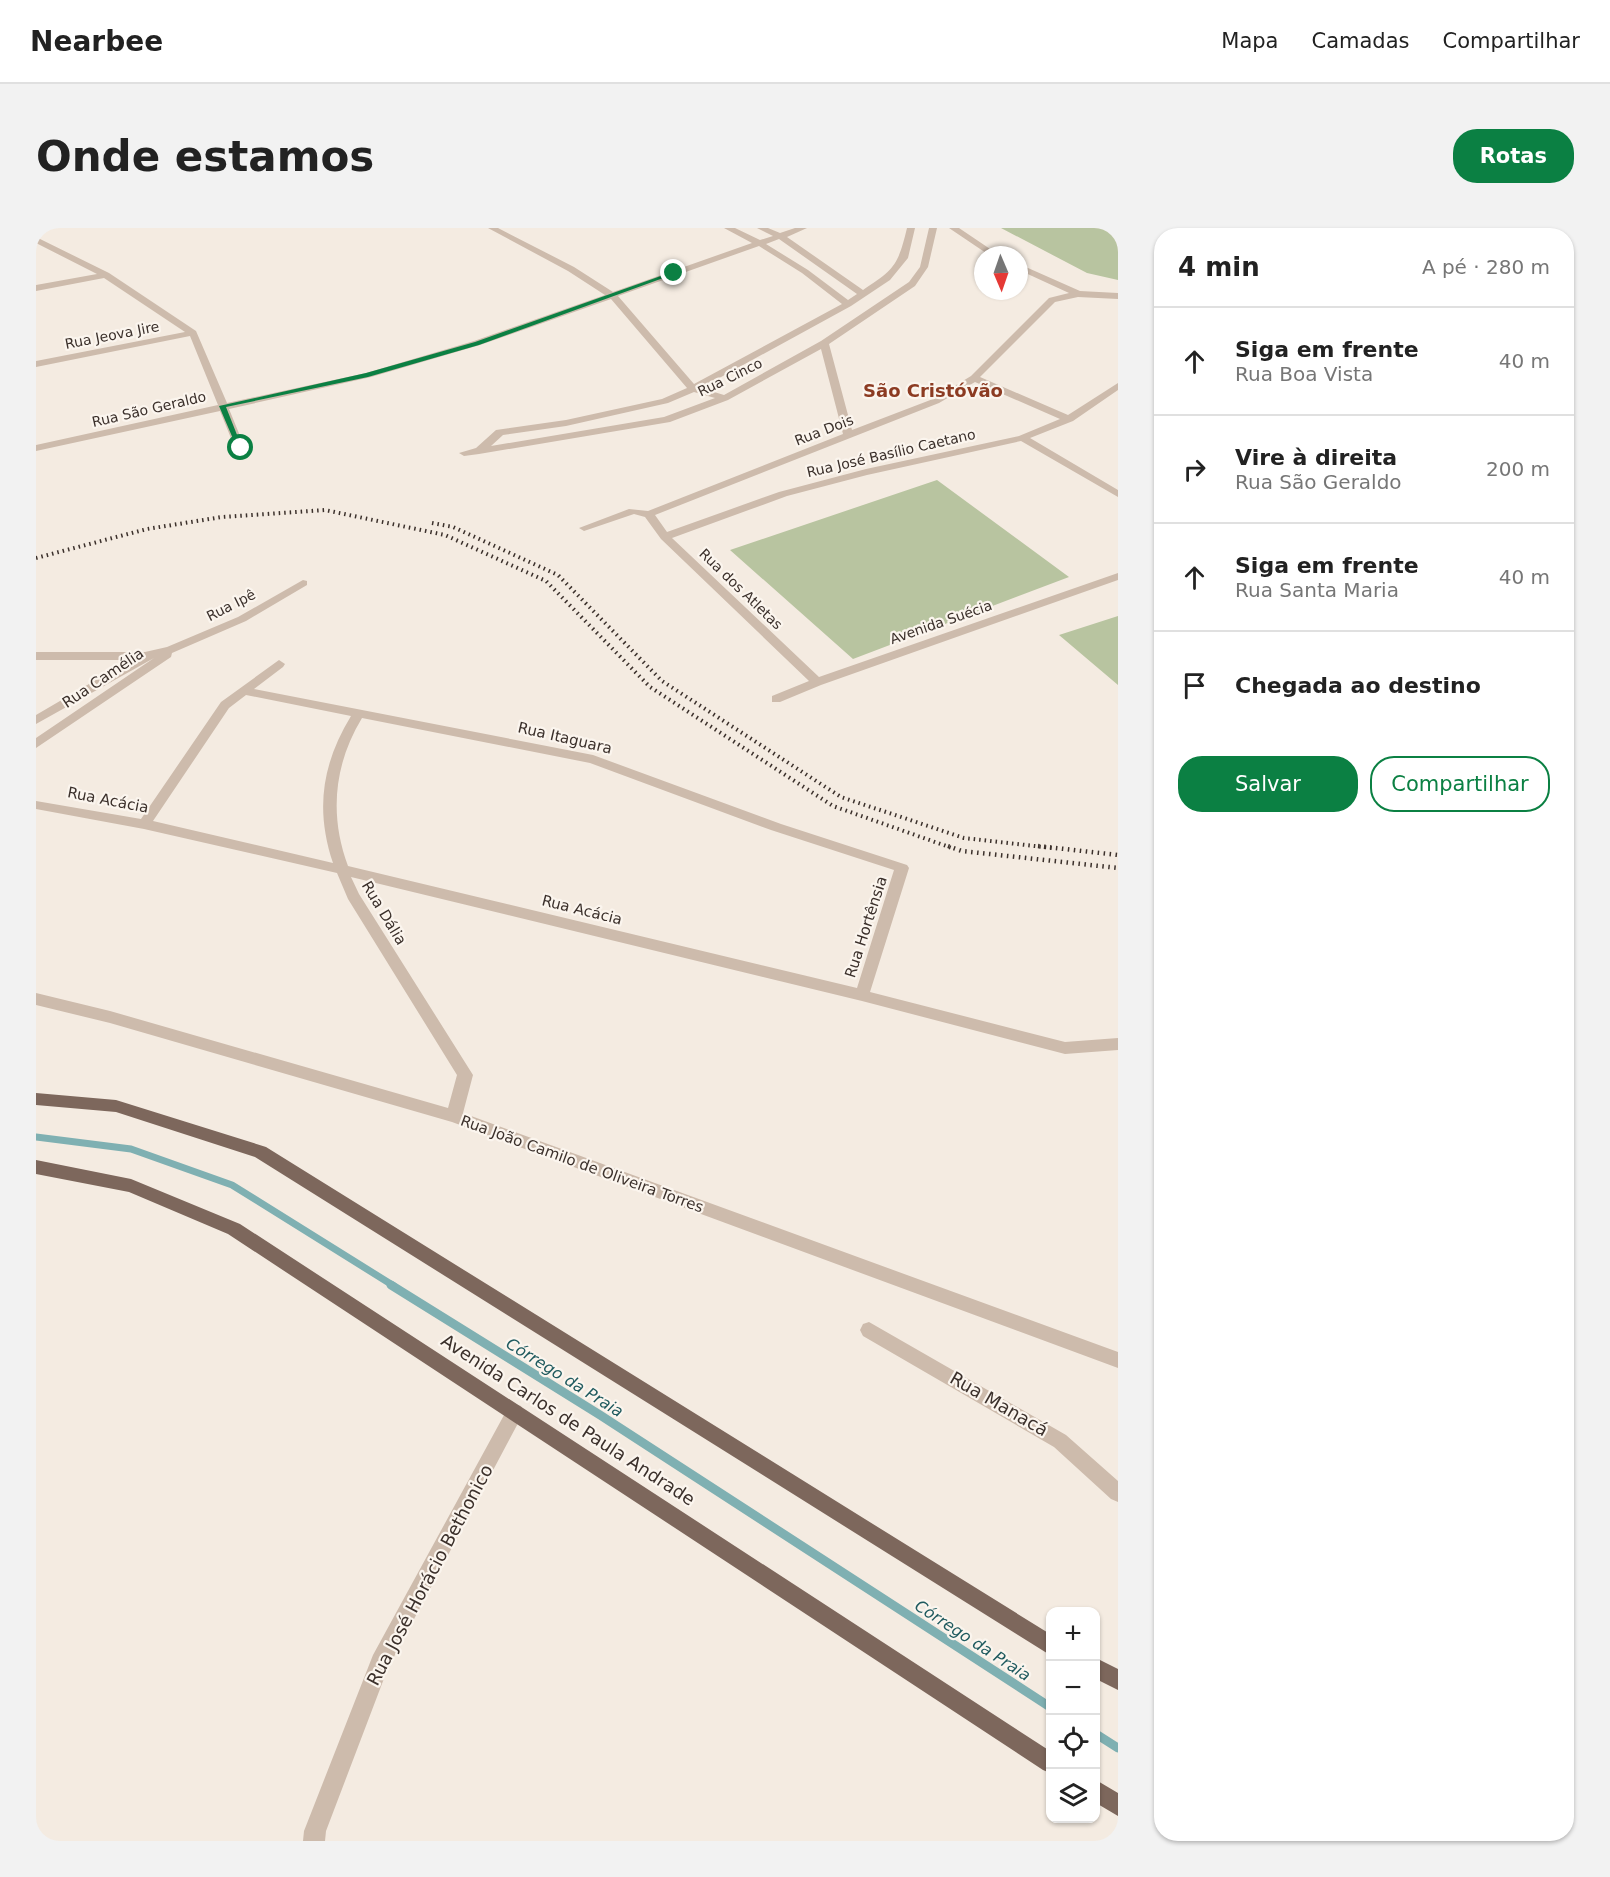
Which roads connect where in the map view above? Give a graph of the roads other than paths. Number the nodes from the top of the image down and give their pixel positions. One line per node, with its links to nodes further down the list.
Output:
1 (492, 228): 17 (street)
2 (728, 228): 10 (street)
3 (761, 228): 8 (street)
4 (803, 228): 8 (street, Rua São Geraldo)
5 (911, 228): 15 (street, Rua Cinco)
6 (933, 228): 21 (street, Rua Cinco)
7 (952, 228): 11 (street)
8 (780, 236): 10 (street, Rua São Geraldo); 15 (street)
9 (36, 240): 13 (street)
10 (762, 242): 17 (street, Rua São Geraldo); 19 (street)
11 (981, 246)
12 (1028, 271): 16 (street)
13 (106, 275): 14 (street); 20 (street)
14 (36, 288)
15 (863, 294): 19 (street, Rua Cinco)
16 (1078, 294): 18 (street); 23 (street, Rua Dois)
17 (613, 296): 25 (street); 27 (street, Rua São Geraldo)
18 (1118, 296)
19 (848, 304): 25 (street, Rua Cinco)
20 (193, 333): 22 (street, Rua Jeova Jire); 27 (street)
21 (824, 343): 26 (street, Rua Cinco); 29 (street)
22 (36, 363)
23 (974, 378): 28 (street); 29 (street, Rua Dois)
24 (1118, 386): 28 (street, Rua José Basílio Caetano)
25 (693, 389): 26 (street); 32 (street, Rua Cinco)
26 (725, 398): 32 (street, Rua Cinco)
27 (222, 406): 31 (street, Rua São Geraldo); 33 (street)
28 (1069, 419): 30 (street, Rua José Basílio Caetano)
29 (849, 437): 36 (street, Rua Dois)
30 (1022, 438): 35 (street); 38 (street, Rua José Basílio Caetano)
31 (36, 448)
32 (479, 451): 34 (street, Rua Cinco)
33 (242, 453)
34 (464, 453)
35 (1118, 494)
36 (649, 514): 37 (street, Rua Dois); 38 (street, Rua dos Atletas)
37 (584, 528)
38 (665, 537): 46 (street, Rua dos Atletas)
39 (1118, 576): 46 (street, Avenida Suécia)
40 (303, 583): 41 (street, Rua Ipê)
41 (171, 650): 43 (street, Rua Ipê); 44 (street, Rua Ipê)
42 (36, 656): 43 (street, Rua Ipê)
43 (145, 656): 44 (street, Rua Ipê); 50 (street, Rua Camélia)
44 (159, 660): 51 (street, Rua Camélia)
45 (279, 664): 47 (street)
46 (817, 682): 48 (street, Avenida Suécia)
47 (244, 691): 49 (street, Rua Itaguara); 53 (street)
48 (776, 699)
49 (358, 714): 54 (street, Rua Itaguara); 55 (street, Rua Dália)
50 (36, 720)
51 (36, 744)
52 (36, 805): 53 (street, Rua Acácia)
53 (144, 824): 55 (street, Rua Acácia)
54 (902, 868): 56 (street, Rua Hortênsia)
55 (340, 869): 56 (street, Rua Acácia); 60 (street, Rua Dália)
56 (862, 995): 58 (street, Rua Acácia)
57 (36, 999): 60 (street, Rua João Camilo de Oliveira Torres)
58 (1118, 1044)
59 (36, 1098): 66 (main road)
60 (454, 1116): 63 (street, Rua João Camilo de Oliveira Torres)
61 (36, 1168): 64 (main road, Avenida Carlos de Paula Andrade)
62 (869, 1330): 65 (street, Rua Manacá)
63 (1118, 1360)
64 (515, 1412): 69 (main road, Avenida Carlos de Paula Andrade); 72 (street, Rua José Horácio Bethonico)
65 (1118, 1493)
66 (1046, 1643)
67 (1100, 1671): 68 (main road)
68 (1118, 1680)
69 (1046, 1760)
70 (1100, 1794): 71 (main road)
71 (1118, 1805)
72 (314, 1841)

